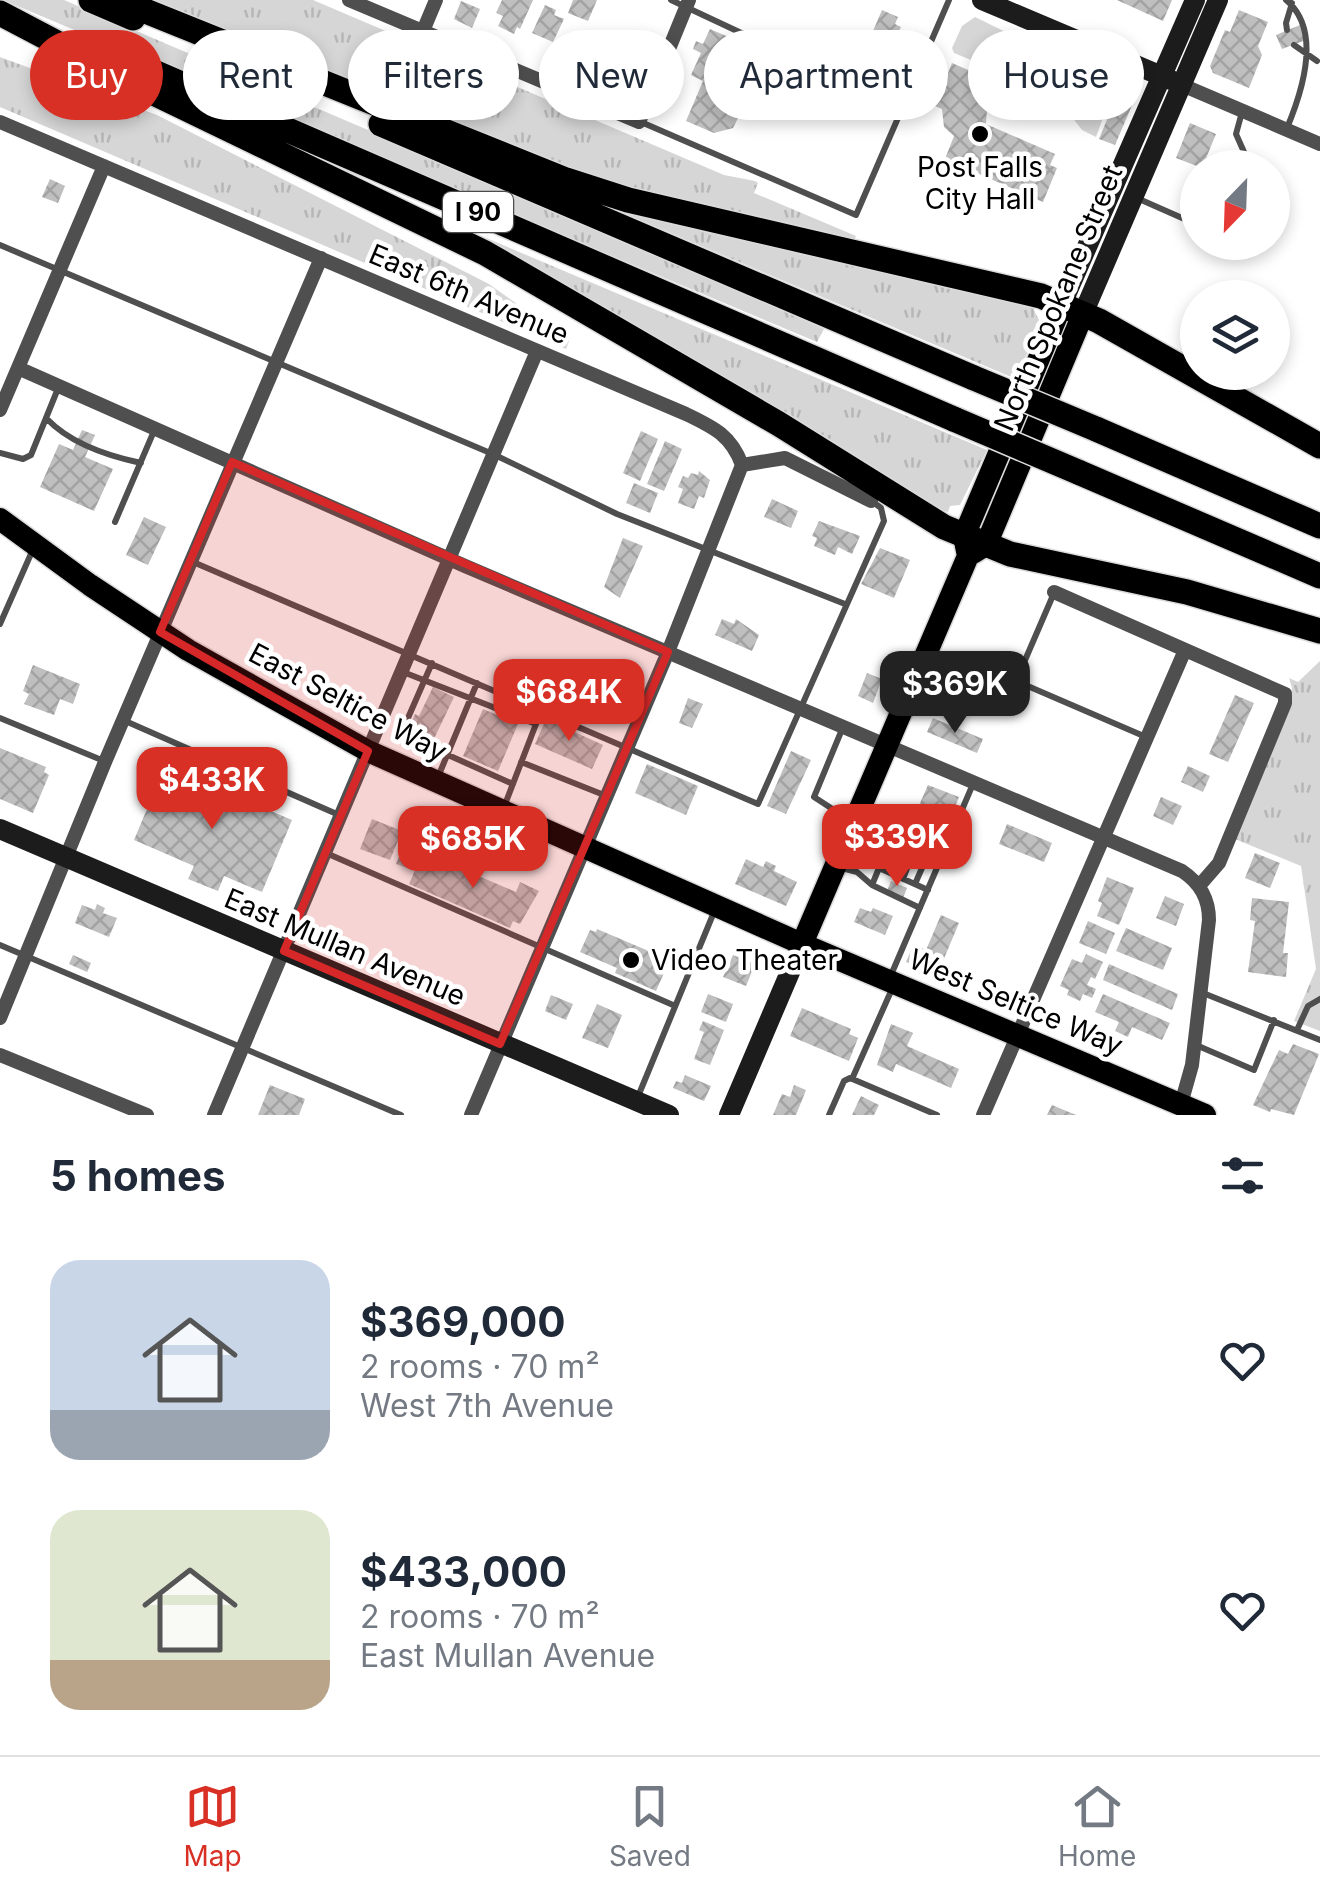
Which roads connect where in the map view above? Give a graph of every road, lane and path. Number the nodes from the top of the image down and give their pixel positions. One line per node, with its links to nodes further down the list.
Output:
1 (91, 0): 55 (highway, I 90, bridge)
2 (118, 0): 38 (highway)
3 (350, 0): 15 (street)
4 (436, 0): 16 (street)
5 (671, 0): 11 (lane)
6 (949, 0): 18 (lane)
7 (982, 0): 23 (street)
8 (1195, 0): 23 (street, North Spokane Street)
9 (1218, 0): 24 (street, North Spokane Street)
10 (1289, 1): 14 (lane); 19 (lane)
11 (687, 3): 17 (lane); 28 (street)
12 (0, 6): 61 (highway, I 90, bridge)
13 (0, 13): 57 (highway)
14 (1314, 22)
15 (421, 30)
16 (423, 30)
17 (740, 30)
18 (936, 30)
19 (1288, 30)
20 (1294, 45): 21 (lane)
21 (1318, 59): 29 (lane)
22 (519, 71): 28 (street)
23 (1161, 76): 24 (street); 38 (street, North Spokane Street)
24 (1182, 85): 25 (street); 33 (street, North Spokane Street)
25 (1242, 111): 29 (street); 31 (lane)
26 (896, 120): 28 (lane)
27 (0, 122): 32 (street, East 6th Avenue)
28 (640, 122)
29 (1286, 129): 30 (street)
30 (1320, 144)
31 (1243, 150)
32 (104, 166): 36 (street, East 6th Avenue); 37 (street)
33 (1134, 196): 34 (lane); 38 (street, North Spokane Street)
34 (1180, 217)
35 (0, 245): 37 (lane)
36 (321, 258): 39 (street, East 6th Avenue); 40 (street)
37 (60, 270): 40 (lane); 41 (street)
38 (1072, 309): 46 (highway); 57 (main road, North Spokane Street)
39 (538, 351): 48 (street); 51 (street, East 6th Avenue)
40 (275, 363): 48 (lane); 49 (street)
41 (18, 368): 42 (street); 43 (street)
42 (59, 386): 44 (lane); 45 (street)
43 (0, 410)
44 (47, 419): 47 (lane); 50 (lane)
45 (156, 428): 49 (street); 50 (lane)
46 (1320, 446)
47 (0, 452)
48 (495, 455): 58 (lane); 59 (street)
49 (232, 462): 59 (street); 60 (street)
50 (140, 463): 54 (lane)
51 (742, 465): 52 (street); 58 (street)
52 (872, 502): 64 (lane)
53 (0, 519): 56 (main road, East Seltice Way)
54 (114, 522)
55 (1320, 526)
56 (35, 545): 63 (lane); 67 (main road, East Seltice Way)
57 (973, 546): 66 (highway); 83 (main road, North Spokane Street)
58 (710, 549): 64 (lane); 69 (street)
59 (450, 558): 69 (street); 70 (street)
60 (190, 560): 67 (street); 70 (lane)
61 (1320, 576)
62 (1054, 592): 68 (street); 82 (lane)
63 (4, 603): 65 (lane)
64 (845, 604): 76 (lane)
65 (0, 624)
66 (1320, 630)
67 (160, 632): 79 (street); 85 (main road, East Seltice Way)
68 (1185, 650): 82 (street); 112 (street)
69 (668, 652): 76 (street); 84 (street)
70 (409, 653): 71 (lane); 72 (street)
71 (432, 663): 73 (lane); 74 (lane)
72 (402, 671): 73 (lane); 85 (street)
73 (424, 680): 75 (lane); 86 (lane)
74 (477, 683): 75 (lane); 77 (lane)
75 (472, 697): 80 (lane); 86 (lane)
76 (800, 706): 81 (street); 84 (lane)
77 (541, 710): 80 (lane); 84 (lane)
78 (0, 718): 87 (lane)
79 (123, 720): 87 (street); 94 (lane)
80 (536, 724): 88 (lane)
81 (844, 725): 83 (street); 95 (lane)
82 (1148, 738): 97 (street)
83 (886, 744): 89 (street); 95 (main road, North Spokane Street)
84 (627, 748): 92 (street)
85 (368, 751): 90 (main road, East Seltice Way); 94 (street)
86 (447, 755): 90 (lane); 91 (lane)
87 (105, 762): 103 (street)
88 (522, 762): 91 (lane); 92 (lane)
89 (975, 781): 97 (street); 98 (lane)
90 (436, 783): 93 (main road, East Seltice Way)
91 (513, 784): 93 (lane)
92 (606, 796): 99 (street)
93 (501, 812): 99 (main road, East Seltice Way)
94 (340, 816): 101 (street)
95 (856, 816): 98 (lane); 105 (main road, North Spokane Street)
96 (0, 829): 103 (street, East Mullan Avenue)
97 (1104, 835): 112 (street); 128 (street)
98 (947, 846): 113 (lane)
99 (584, 849): 114 (main road, East Seltice Way); 118 (street)
100 (880, 850): 106 (lane)
101 (325, 852): 118 (lane); 119 (street)
102 (894, 856): 108 (lane)
103 (68, 858): 119 (street, East Mullan Avenue); 120 (street)
104 (910, 863): 109 (lane)
105 (835, 867): 111 (lane); 117 (main road, North Spokane Street)
106 (879, 868): 108 (lane); 111 (lane)
107 (922, 868): 110 (lane)
108 (888, 872): 109 (lane)
109 (903, 879): 110 (lane)
110 (915, 884): 113 (lane)
111 (872, 885): 115 (lane)
112 (1198, 886): 122 (street)
113 (928, 890): 115 (lane)
114 (717, 906): 117 (main road, East Seltice Way); 124 (lane)
115 (920, 908): 121 (lane)
116 (0, 944): 120 (lane)
117 (802, 944): 121 (main road, West Seltice Way); 142 (street, North Spokane Street)
118 (542, 948): 124 (lane); 130 (street)
119 (284, 952): 130 (street, East Mullan Avenue); 132 (street)
120 (26, 956): 125 (street); 132 (lane)
121 (892, 982): 128 (main road, West Seltice Way); 134 (lane)
122 (1202, 992): 126 (lane); 131 (street)
123 (1320, 1000): 127 (lane)
124 (673, 1005): 135 (lane)
125 (0, 1018)
126 (1274, 1020): 127 (lane); 131 (lane)
127 (1297, 1030): 129 (lane)
128 (1017, 1035): 136 (main road, West Seltice Way); 145 (street)
129 (1320, 1040)
130 (500, 1044): 135 (street, East Mullan Avenue); 140 (street)
131 (1195, 1044): 136 (street)
132 (242, 1048): 138 (street); 139 (lane)
133 (0, 1055): 137 (street)
134 (852, 1079): 143 (lane); 144 (lane)
135 (636, 1101): 141 (street, East Mullan Avenue)
136 (1181, 1104): 146 (main road, West Seltice Way)
137 (148, 1115)
138 (214, 1115)
139 (401, 1115)
140 (471, 1115)
141 (669, 1115)
142 (729, 1115)
143 (830, 1115)
144 (937, 1115)
145 (983, 1115)
146 (1205, 1115)

